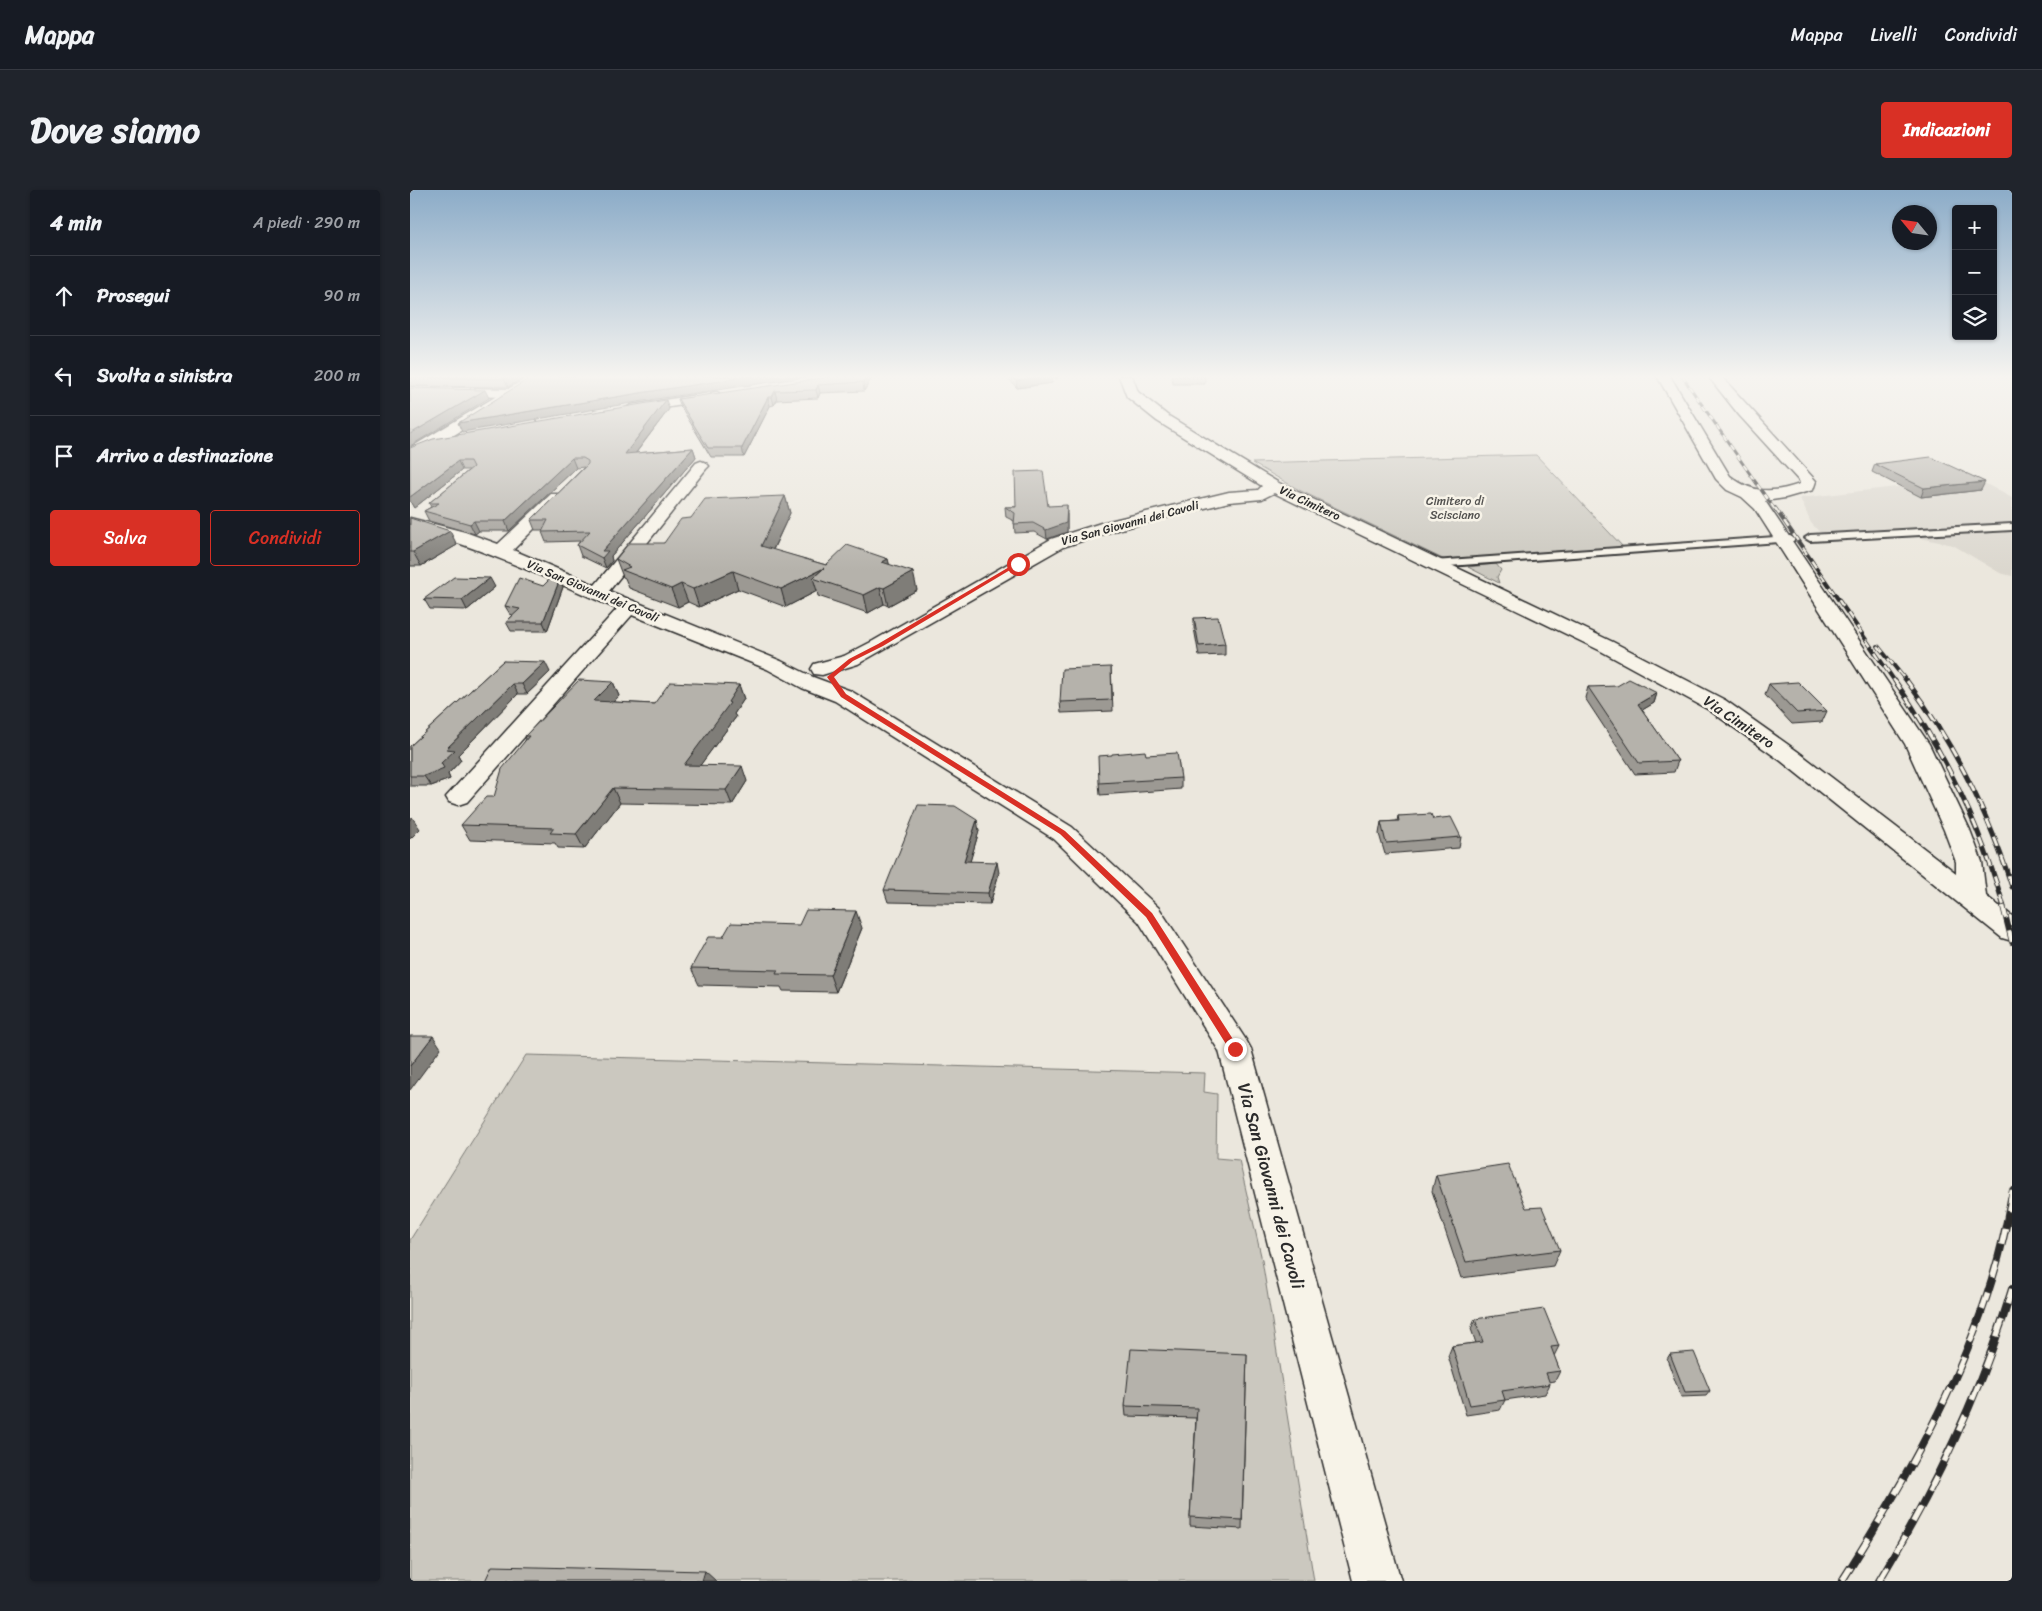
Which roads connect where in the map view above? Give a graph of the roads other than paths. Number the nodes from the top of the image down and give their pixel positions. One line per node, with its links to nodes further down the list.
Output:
1 (437, 441): 6 (street)
2 (449, 441): 6 (street)
3 (1200, 441): 9 (street, Via Cimitero)
4 (1702, 441): 11 (street)
5 (1771, 441): 11 (street)
6 (432, 444): 7 (street)
7 (410, 454)
8 (701, 466): 22 (street)
9 (1267, 482): 12 (street, Via San Giovanni dei Cavoli); 13 (street, Via San Giovanni dei Cavoli); 14 (street, Via Cimitero)
10 (569, 486): 20 (street)
11 (1748, 493): 19 (street)
12 (1249, 495): 13 (street, Via San Giovanni dei Cavoli); 14 (street, Via San Giovanni dei Cavoli)
13 (1229, 497): 24 (street, Via San Giovanni dei Cavoli)
14 (1307, 501): 21 (street, Via Cimitero)
15 (424, 510): 16 (street)
16 (410, 522): 20 (street, Via San Giovanni dei Cavoli)
17 (2012, 528): 18 (lane)
18 (1810, 538)
19 (1786, 539): 21 (lane); 26 (street)
20 (501, 551): 22 (street, Via San Giovanni dei Cavoli)
21 (1434, 564): 26 (street, Via Cimitero)
22 (598, 593): 23 (street, Via San Giovanni dei Cavoli)
23 (629, 607): 24 (street, Via San Giovanni dei Cavoli); 25 (street)
24 (823, 678): 28 (street, Via San Giovanni dei Cavoli)
25 (458, 797)
26 (1972, 898): 27 (street, Via Cimitero)
27 (2012, 931)
28 (1377, 1581)

